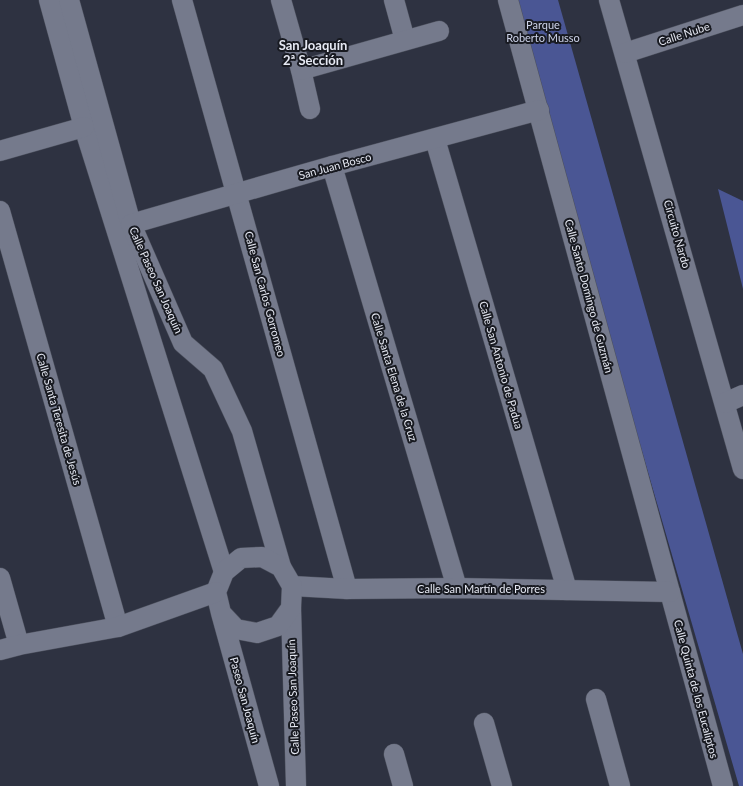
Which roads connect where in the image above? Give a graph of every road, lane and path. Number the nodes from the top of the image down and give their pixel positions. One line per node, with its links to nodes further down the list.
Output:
1 (49, 0): 15 (street, Calle Paseo San Joaquín)
2 (70, 0): 21 (street, Calle Paseo San Joaquín)
3 (182, 0): 19 (street, Calle San Carlos Gorromeo)
4 (281, 0): 12 (street)
5 (394, 0): 10 (street)
6 (508, 0): 14 (street, Calle Santo Domingo de Guzmán)
7 (609, 0): 11 (street, Circuito Nardo)
8 (743, 15): 11 (street, Calle Nube)
9 (439, 31): 10 (street)
10 (405, 40): 12 (street)
11 (625, 53): 22 (street, Circuito Nardo)
12 (301, 70): 13 (street)
13 (310, 109)
14 (539, 110): 16 (street, San Juan Bosco); 32 (street, Calle Santo Domingo de Guzmán)
15 (84, 127): 17 (street); 25 (street, Calle Paseo San Joaquín)
16 (435, 139): 18 (street, San Juan Bosco); 30 (street, Calle San Antonio de Padua)
17 (0, 151)
18 (332, 166): 19 (street, San Juan Bosco); 28 (street, Calle Santa Elena de la Cruz)
19 (237, 194): 21 (street, San Juan Bosco); 29 (street, Calle San Carlos Gorromeo)
20 (0, 211): 35 (street, Calle Santa Teresita de Jesús)
21 (131, 224): 24 (street, Calle Paseo San Joaquín)
22 (734, 399): 23 (street, Circuito Nardo)
23 (743, 469)
24 (281, 567): 25 (street); 27 (street)
25 (224, 572): 31 (street)
26 (0, 578): 36 (street)
27 (292, 586): 29 (street, Calle San Martín de Porres); 33 (street)
28 (457, 588): 29 (street, Calle San Martín de Porres); 30 (street, Calle San Martín de Porres)
29 (347, 589)
30 (567, 590): 32 (street, Calle San Martín de Porres)
31 (216, 592): 34 (street); 35 (street)
32 (670, 592): 46 (street, Calle Quinta de los Eucaliptos)
33 (290, 608): 34 (street); 42 (street, Calle Paseo San Joaquín)
34 (221, 613): 41 (street, Paseo San Joaquín)
35 (118, 626): 36 (street)
36 (19, 645): 37 (street)
37 (0, 650)
38 (596, 699): 45 (street)
39 (484, 723): 44 (street)
40 (394, 754): 43 (street)
41 (269, 786)
42 (296, 786)
43 (403, 786)
44 (502, 786)
45 (620, 786)
46 (723, 786)

